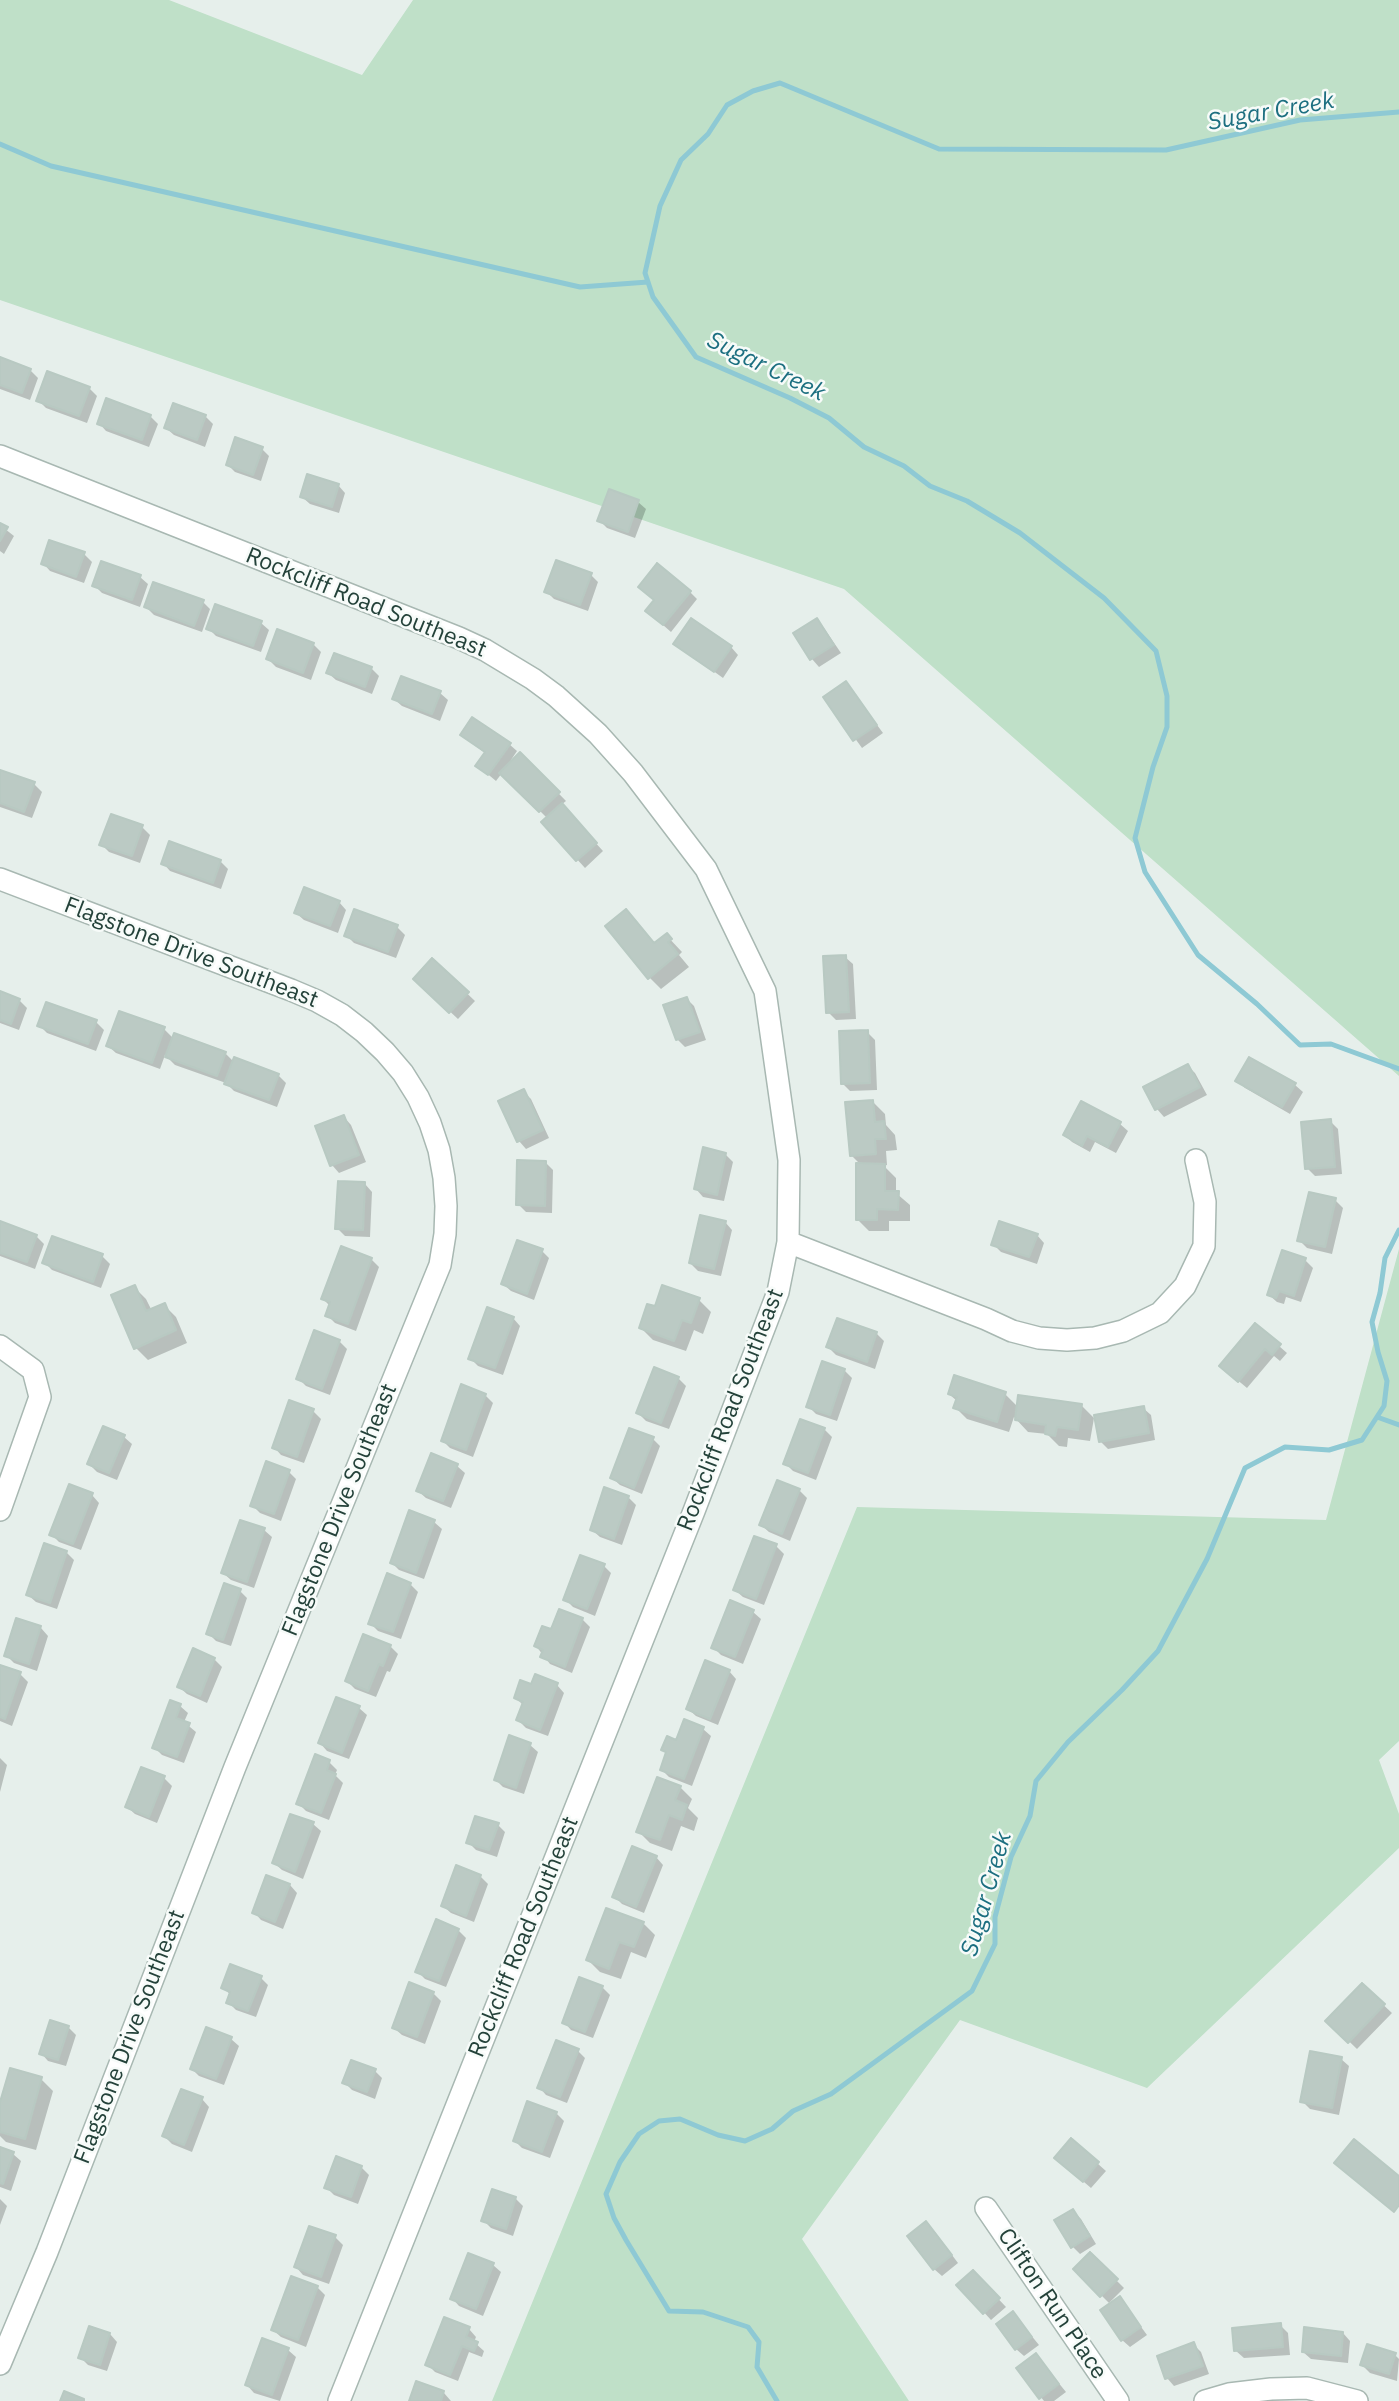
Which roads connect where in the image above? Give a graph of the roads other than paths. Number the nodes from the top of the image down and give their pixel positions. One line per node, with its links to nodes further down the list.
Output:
1 (0, 456): 4 (street, Rockcliff Road Southeast)
2 (0, 879): 8 (street, Flagstone Drive Southeast)
3 (1196, 1160): 4 (street)
4 (788, 1242): 9 (street, Rockcliff Road Southeast)
5 (0, 1346): 6 (street)
6 (0, 1510)
7 (986, 2208): 10 (street, Clifton Run Place)
8 (0, 2364)
9 (339, 2401)
10 (1118, 2401)
11 (1205, 2401): 12 (street)
12 (1357, 2401)

